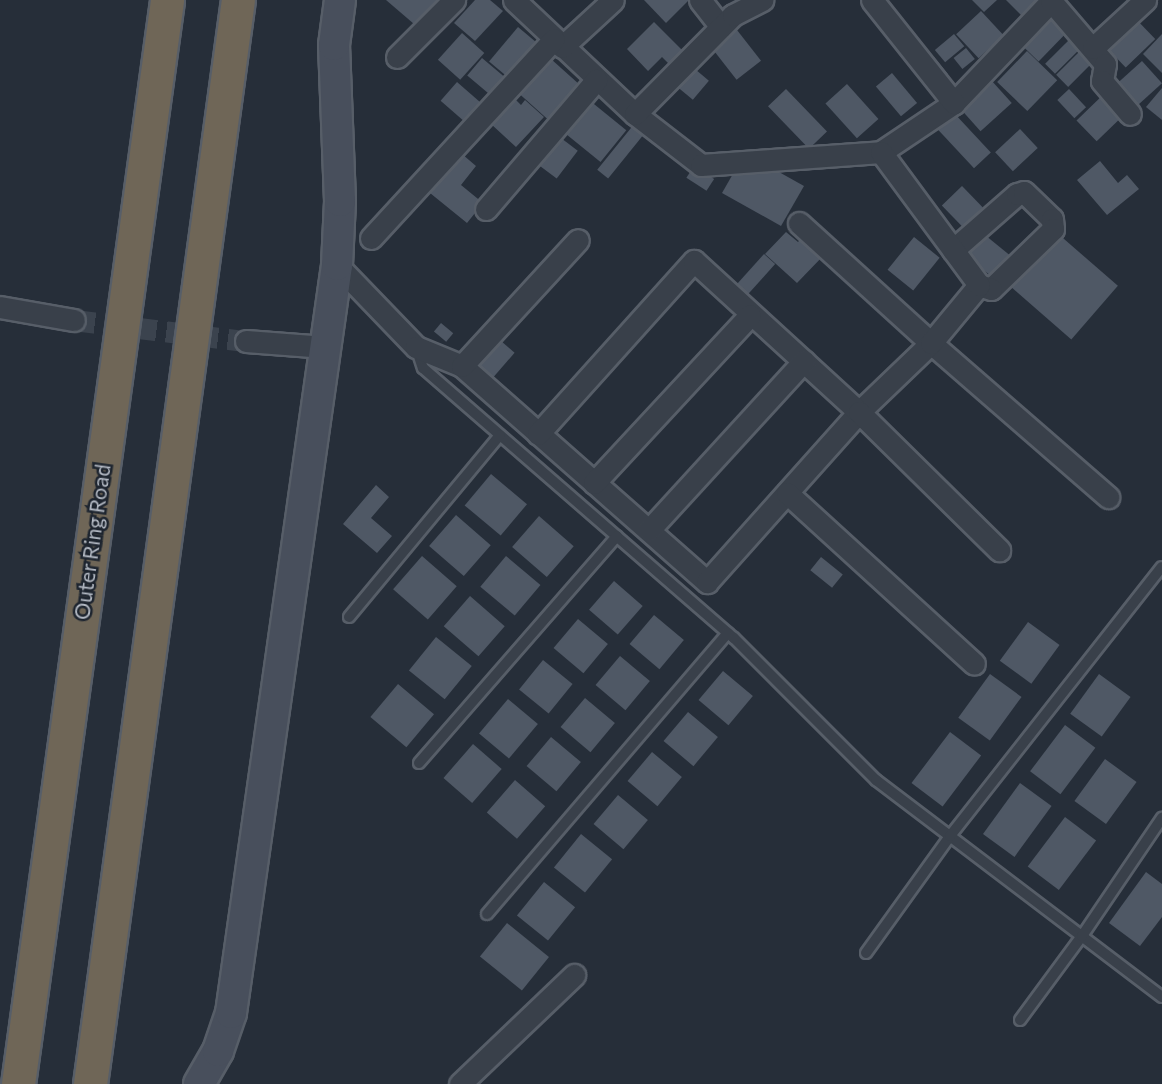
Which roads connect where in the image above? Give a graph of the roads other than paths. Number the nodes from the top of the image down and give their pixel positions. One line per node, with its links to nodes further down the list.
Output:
1 (166, 0): 59 (highway, Outer Ring Road)
2 (238, 0): 60 (highway)
3 (340, 0): 26 (main road)
4 (454, 0): 15 (street)
5 (514, 0): 13 (street)
6 (613, 0): 13 (street)
7 (699, 0): 12 (street)
8 (762, 0): 12 (street)
9 (873, 0): 17 (street)
10 (1052, 0): 14 (street); 17 (street)
11 (1145, 0): 14 (street)
12 (721, 27): 18 (street)
13 (558, 43): 16 (street); 23 (street)
14 (1094, 48): 19 (street)
15 (397, 57)
16 (596, 80): 18 (street); 21 (street)
17 (954, 103): 20 (street)
18 (635, 114): 20 (street)
19 (1130, 114)
20 (881, 152): 25 (street)
21 (486, 209)
22 (799, 223): 32 (street)
23 (371, 238)
24 (578, 240): 36 (street)
25 (953, 250): 27 (street); 27 (street)
26 (338, 265): 33 (main road); 34 (street)
27 (979, 285): 32 (street)
28 (0, 307): 30 (street)
29 (750, 315): 35 (street); 38 (street); 40 (street)
30 (74, 320)
31 (246, 341): 33 (street)
32 (931, 343): 37 (street); 42 (street)
33 (325, 347): 61 (main road)
34 (416, 347): 36 (street); 39 (lane)
35 (804, 361): 37 (street); 43 (street)
36 (462, 366): 38 (street)
37 (859, 412): 41 (street); 45 (street)
38 (538, 434): 40 (street)
39 (500, 435): 44 (lane); 47 (lane)
40 (594, 483): 43 (street)
41 (787, 493): 43 (street); 49 (street)
42 (1107, 497)
43 (649, 530)
44 (617, 536): 48 (lane); 50 (lane)
45 (999, 550)
46 (1162, 567): 52 (lane)
47 (349, 617)
48 (728, 633): 52 (lane); 53 (lane)
49 (974, 664)
50 (419, 763)
51 (1162, 818): 54 (lane)
52 (950, 836): 54 (lane); 55 (lane)
53 (488, 914)
54 (1082, 936): 57 (lane); 58 (lane)
55 (866, 953)
56 (574, 975): 62 (street)
57 (1162, 997)
58 (1020, 1020)
59 (20, 1070)
60 (91, 1074)
61 (199, 1084)
62 (460, 1084)

